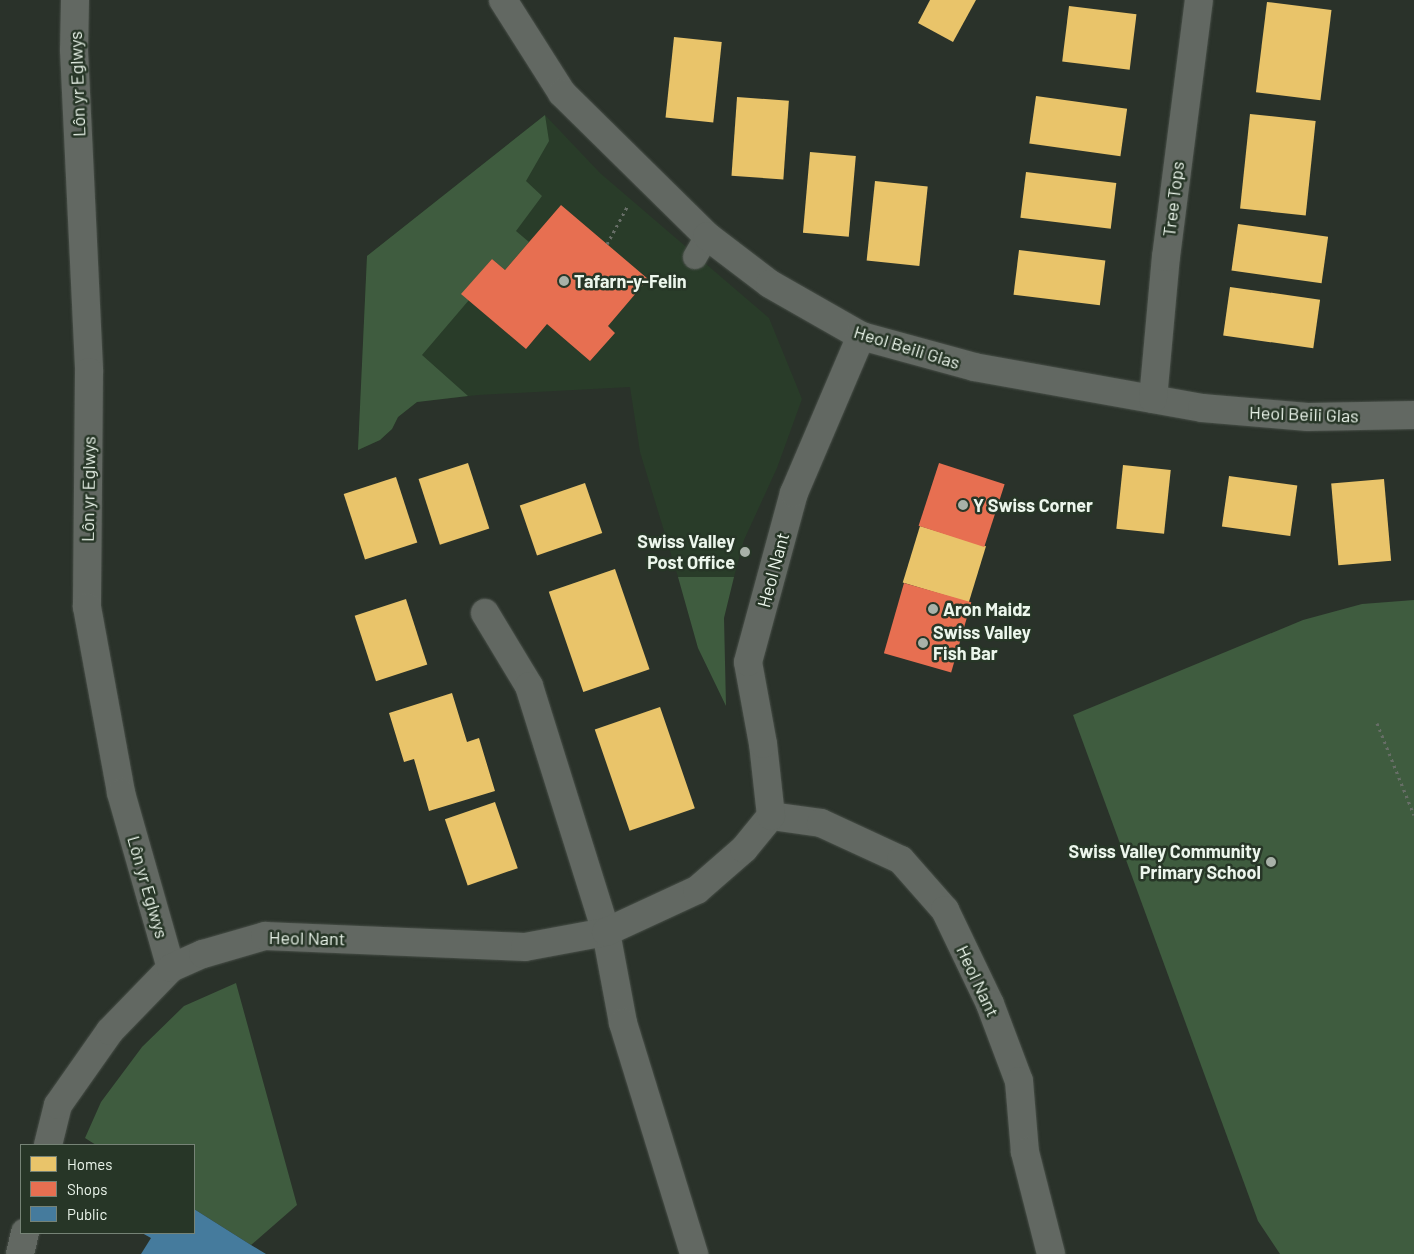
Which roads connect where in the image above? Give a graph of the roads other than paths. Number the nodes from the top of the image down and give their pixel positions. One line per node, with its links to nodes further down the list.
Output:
1 (75, 0): 10 (street, Lôn yr Eglwys)
2 (503, 0): 4 (street, Heol Beili Glas)
3 (1199, 0): 5 (street, Tree Tops)
4 (861, 336): 5 (street, Heol Beili Glas); 8 (street, Heol Nant)
5 (1153, 400): 6 (street, Heol Beili Glas)
6 (1414, 415)
7 (485, 613): 9 (street)
8 (771, 816): 9 (street, Heol Nant); 15 (street, Heol Nant)
9 (606, 932): 10 (street, Heol Nant); 14 (street)
10 (171, 968): 11 (street, Heol Nant)
11 (48, 1144)
12 (26, 1234): 13 (street)
13 (20, 1254)
14 (694, 1254)
15 (1050, 1254)

